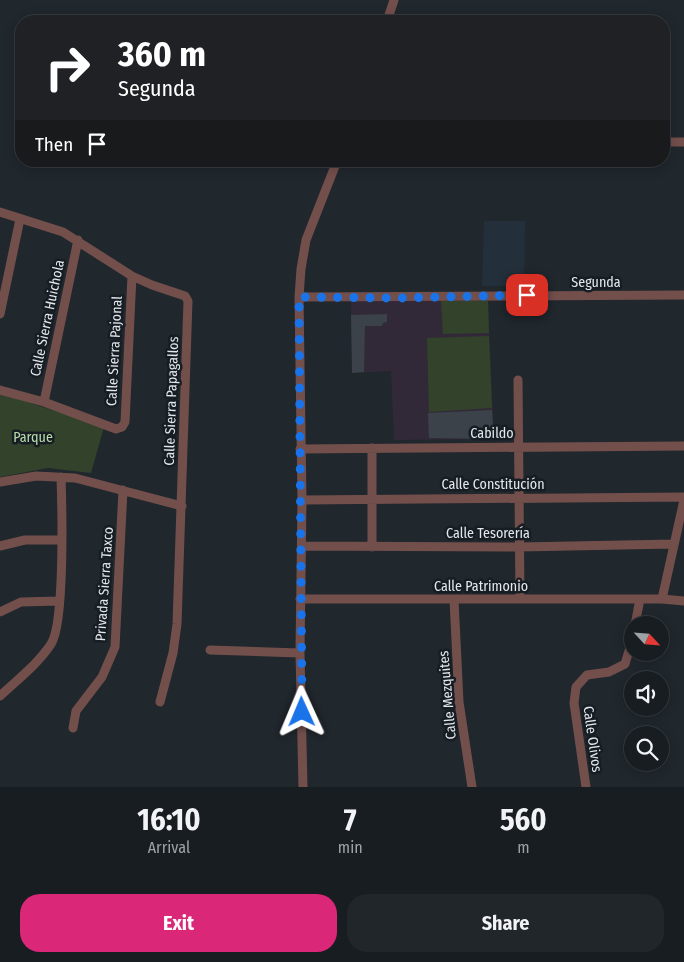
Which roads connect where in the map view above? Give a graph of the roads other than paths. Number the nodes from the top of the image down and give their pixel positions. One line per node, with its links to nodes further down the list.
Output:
1 (394, 0): 2 (street)
2 (389, 15)
3 (670, 142): 4 (street)
4 (684, 142)
5 (335, 167): 11 (street)
6 (0, 212): 7 (street)
7 (20, 219): 8 (street); 12 (street)
8 (78, 240): 9 (street); 15 (street, Calle Sierra Huichola)
9 (132, 276): 15 (street, Calle Sierra Pajonal); 27 (street, Calle Sierra Papagallos)
10 (684, 295): 11 (street, Segunda)
11 (299, 297): 19 (street)
12 (0, 314)
13 (518, 380): 17 (street)
14 (0, 390): 15 (street)
15 (44, 402)
16 (684, 446): 17 (street, Cabildo)
17 (518, 447): 18 (street, Cabildo); 24 (street)
18 (372, 448): 19 (street, Cabildo); 23 (street)
19 (300, 449): 26 (street)
20 (61, 477): 21 (street); 22 (street); 28 (street)
21 (0, 482)
22 (123, 490): 27 (street); 48 (street, Privada Sierra Taxco)
23 (372, 498): 24 (street, Calle Constitución); 26 (street, Calle Constitución); 32 (street)
24 (519, 498): 25 (street, Calle Constitución); 33 (street)
25 (684, 498): 29 (street)
26 (302, 500): 31 (street)
27 (182, 506): 47 (street, Calle Sierra Papagallos)
28 (62, 540): 30 (street); 36 (street)
29 (674, 544): 33 (street, Calle Tesorería); 35 (street)
30 (0, 546)
31 (302, 546): 32 (street, Calle Tesorería); 37 (street)
32 (372, 547): 33 (street, Calle Tesorería)
33 (519, 547): 34 (street)
34 (520, 599): 38 (street, Calle Patrimonio); 39 (street, Calle Patrimonio)
35 (662, 599): 39 (street, Calle Patrimonio); 40 (street, Calle Patrimonio)
36 (59, 600): 41 (street); 46 (street)
37 (300, 600): 38 (street, Calle Patrimonio); 44 (street)
38 (454, 600): 50 (street, Calle Mezquites)
39 (640, 600): 42 (street)
40 (684, 601)
41 (0, 612)
42 (637, 616)
43 (210, 650): 44 (street)
44 (300, 653): 49 (street)
45 (626, 661): 51 (street, Calle Olivos)
46 (0, 696)
47 (160, 702)
48 (73, 728)
49 (303, 787)
50 (472, 787)
51 (586, 787)

